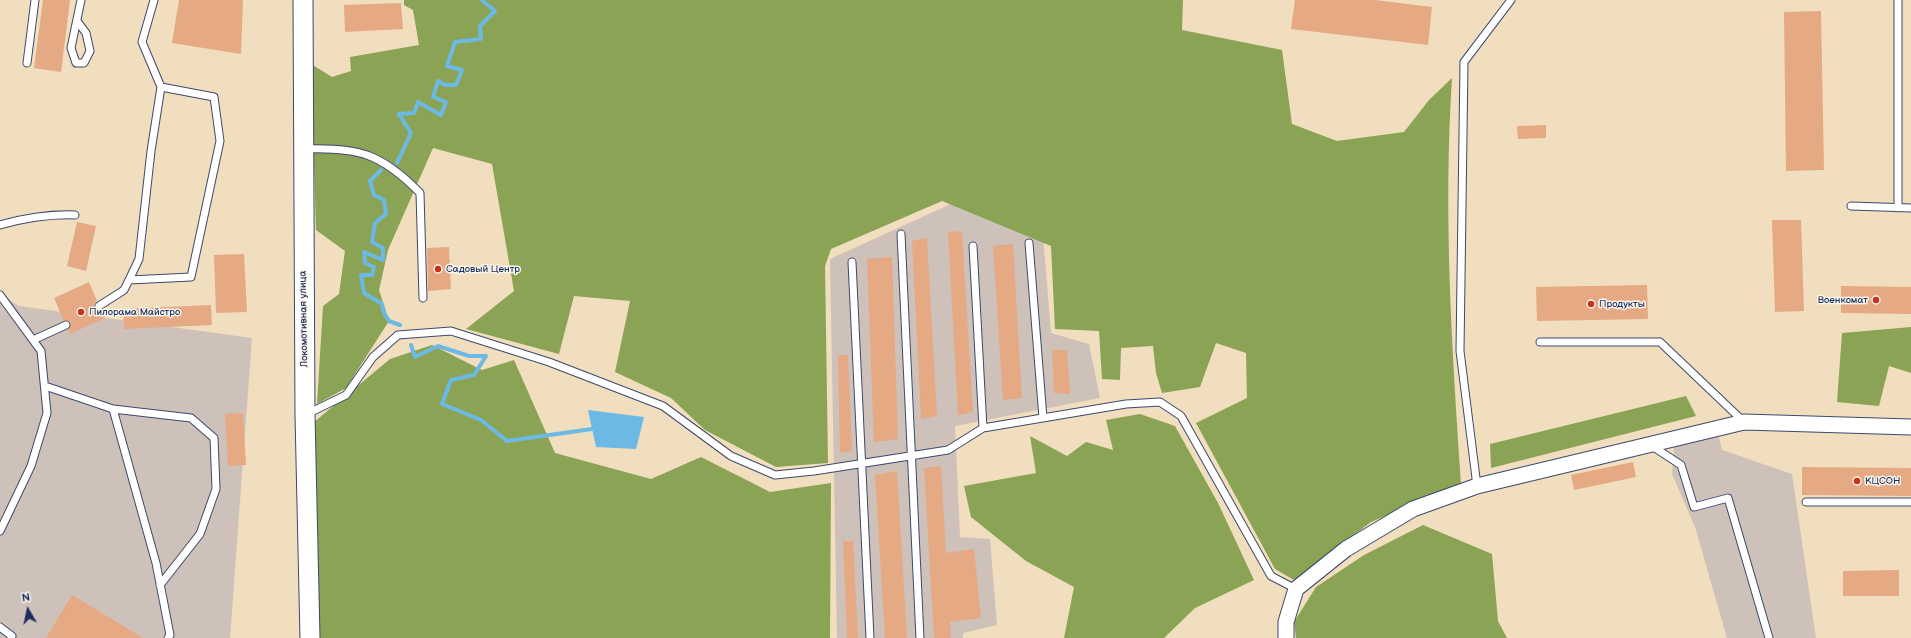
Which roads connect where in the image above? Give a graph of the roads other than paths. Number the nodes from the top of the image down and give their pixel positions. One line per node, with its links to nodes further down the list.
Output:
1 (34, 0): 8 (lane)
2 (81, 0): 7 (lane)
3 (154, 0): 9 (lane)
4 (303, 0): 10 (street, Локомотивная улица)
5 (1511, 0): 37 (lane)
6 (1898, 0): 12 (lane)
7 (77, 21): 7 (lane)
8 (27, 63)
9 (161, 87): 20 (lane); 20 (lane)
10 (303, 150): 22 (lane); 29 (street, Локомотивная улица)
11 (1851, 206): 12 (lane)
12 (1898, 208): 13 (lane)
13 (1911, 208)
14 (75, 215): 15 (lane)
15 (0, 225)
16 (901, 234): 35 (lane)
17 (1029, 243): 30 (lane)
18 (973, 246): 33 (lane)
19 (852, 262): 36 (lane)
20 (129, 280): 23 (lane)
21 (0, 295): 25 (lane)
22 (423, 298)
23 (100, 306)
24 (66, 325): 25 (lane)
25 (33, 340): 27 (lane)
26 (1540, 342): 31 (lane)
27 (45, 386): 28 (lane); 40 (lane)
28 (114, 410): 41 (lane); 41 (lane)
29 (305, 415): 36 (lane); 44 (street, Локомотивная улица)
30 (1043, 418): 33 (lane); 42 (lane)
31 (1744, 422): 32 (street); 34 (street)
32 (1911, 427)
33 (983, 428): 35 (lane)
34 (1650, 444): 37 (street); 50 (lane)
35 (911, 456): 36 (lane); 48 (lane)
36 (863, 464): 47 (lane)
37 (1476, 486): 42 (street)
38 (1806, 502): 39 (lane)
39 (1911, 502)
40 (0, 531)
41 (160, 585): 46 (lane)
42 (1296, 589): 49 (street)
43 (0, 627): 45 (lane)
44 (309, 636)
45 (11, 638)
46 (168, 638)
47 (870, 638)
48 (920, 638)
49 (1286, 638)
50 (1769, 638)

